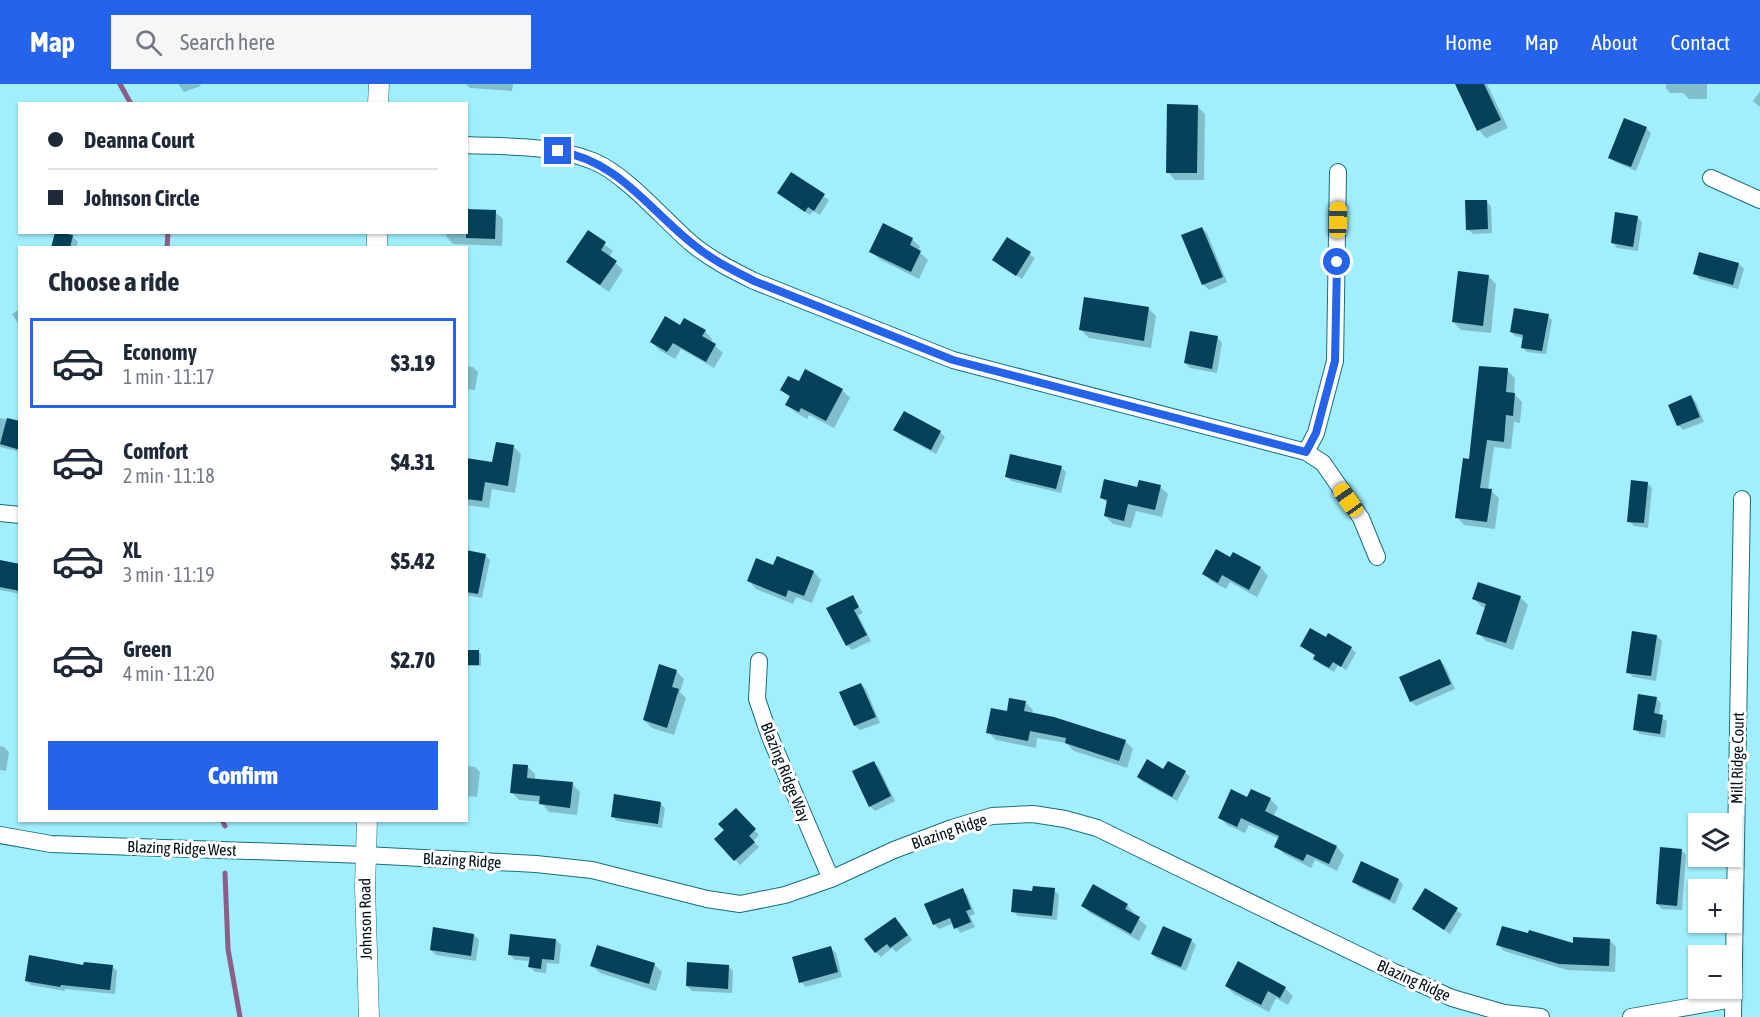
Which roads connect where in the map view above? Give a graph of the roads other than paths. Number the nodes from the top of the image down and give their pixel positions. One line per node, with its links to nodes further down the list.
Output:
1 (379, 84): 2 (street)
2 (378, 102)
3 (468, 145): 7 (street)
4 (1338, 172): 7 (street)
5 (1711, 178): 6 (street)
6 (1760, 200)
7 (1306, 452): 11 (street)
8 (1742, 499): 17 (street, Mill Ridge Court)
9 (0, 513): 10 (street)
10 (18, 515)
11 (1377, 557)
12 (759, 662): 16 (street, Blazing Ridge Way)
13 (367, 822): 15 (street, Johnson Road)
14 (0, 835): 15 (street, Blazing Ridge West)
15 (365, 855): 16 (street, Blazing Ridge); 19 (street, Johnson Road)
16 (831, 879): 20 (street, Blazing Ridge)
17 (1734, 945)
18 (1733, 999): 21 (street); 22 (street, Mill Ridge Court)
19 (369, 1017)
20 (1541, 1017)
21 (1631, 1017)
22 (1733, 1017)

